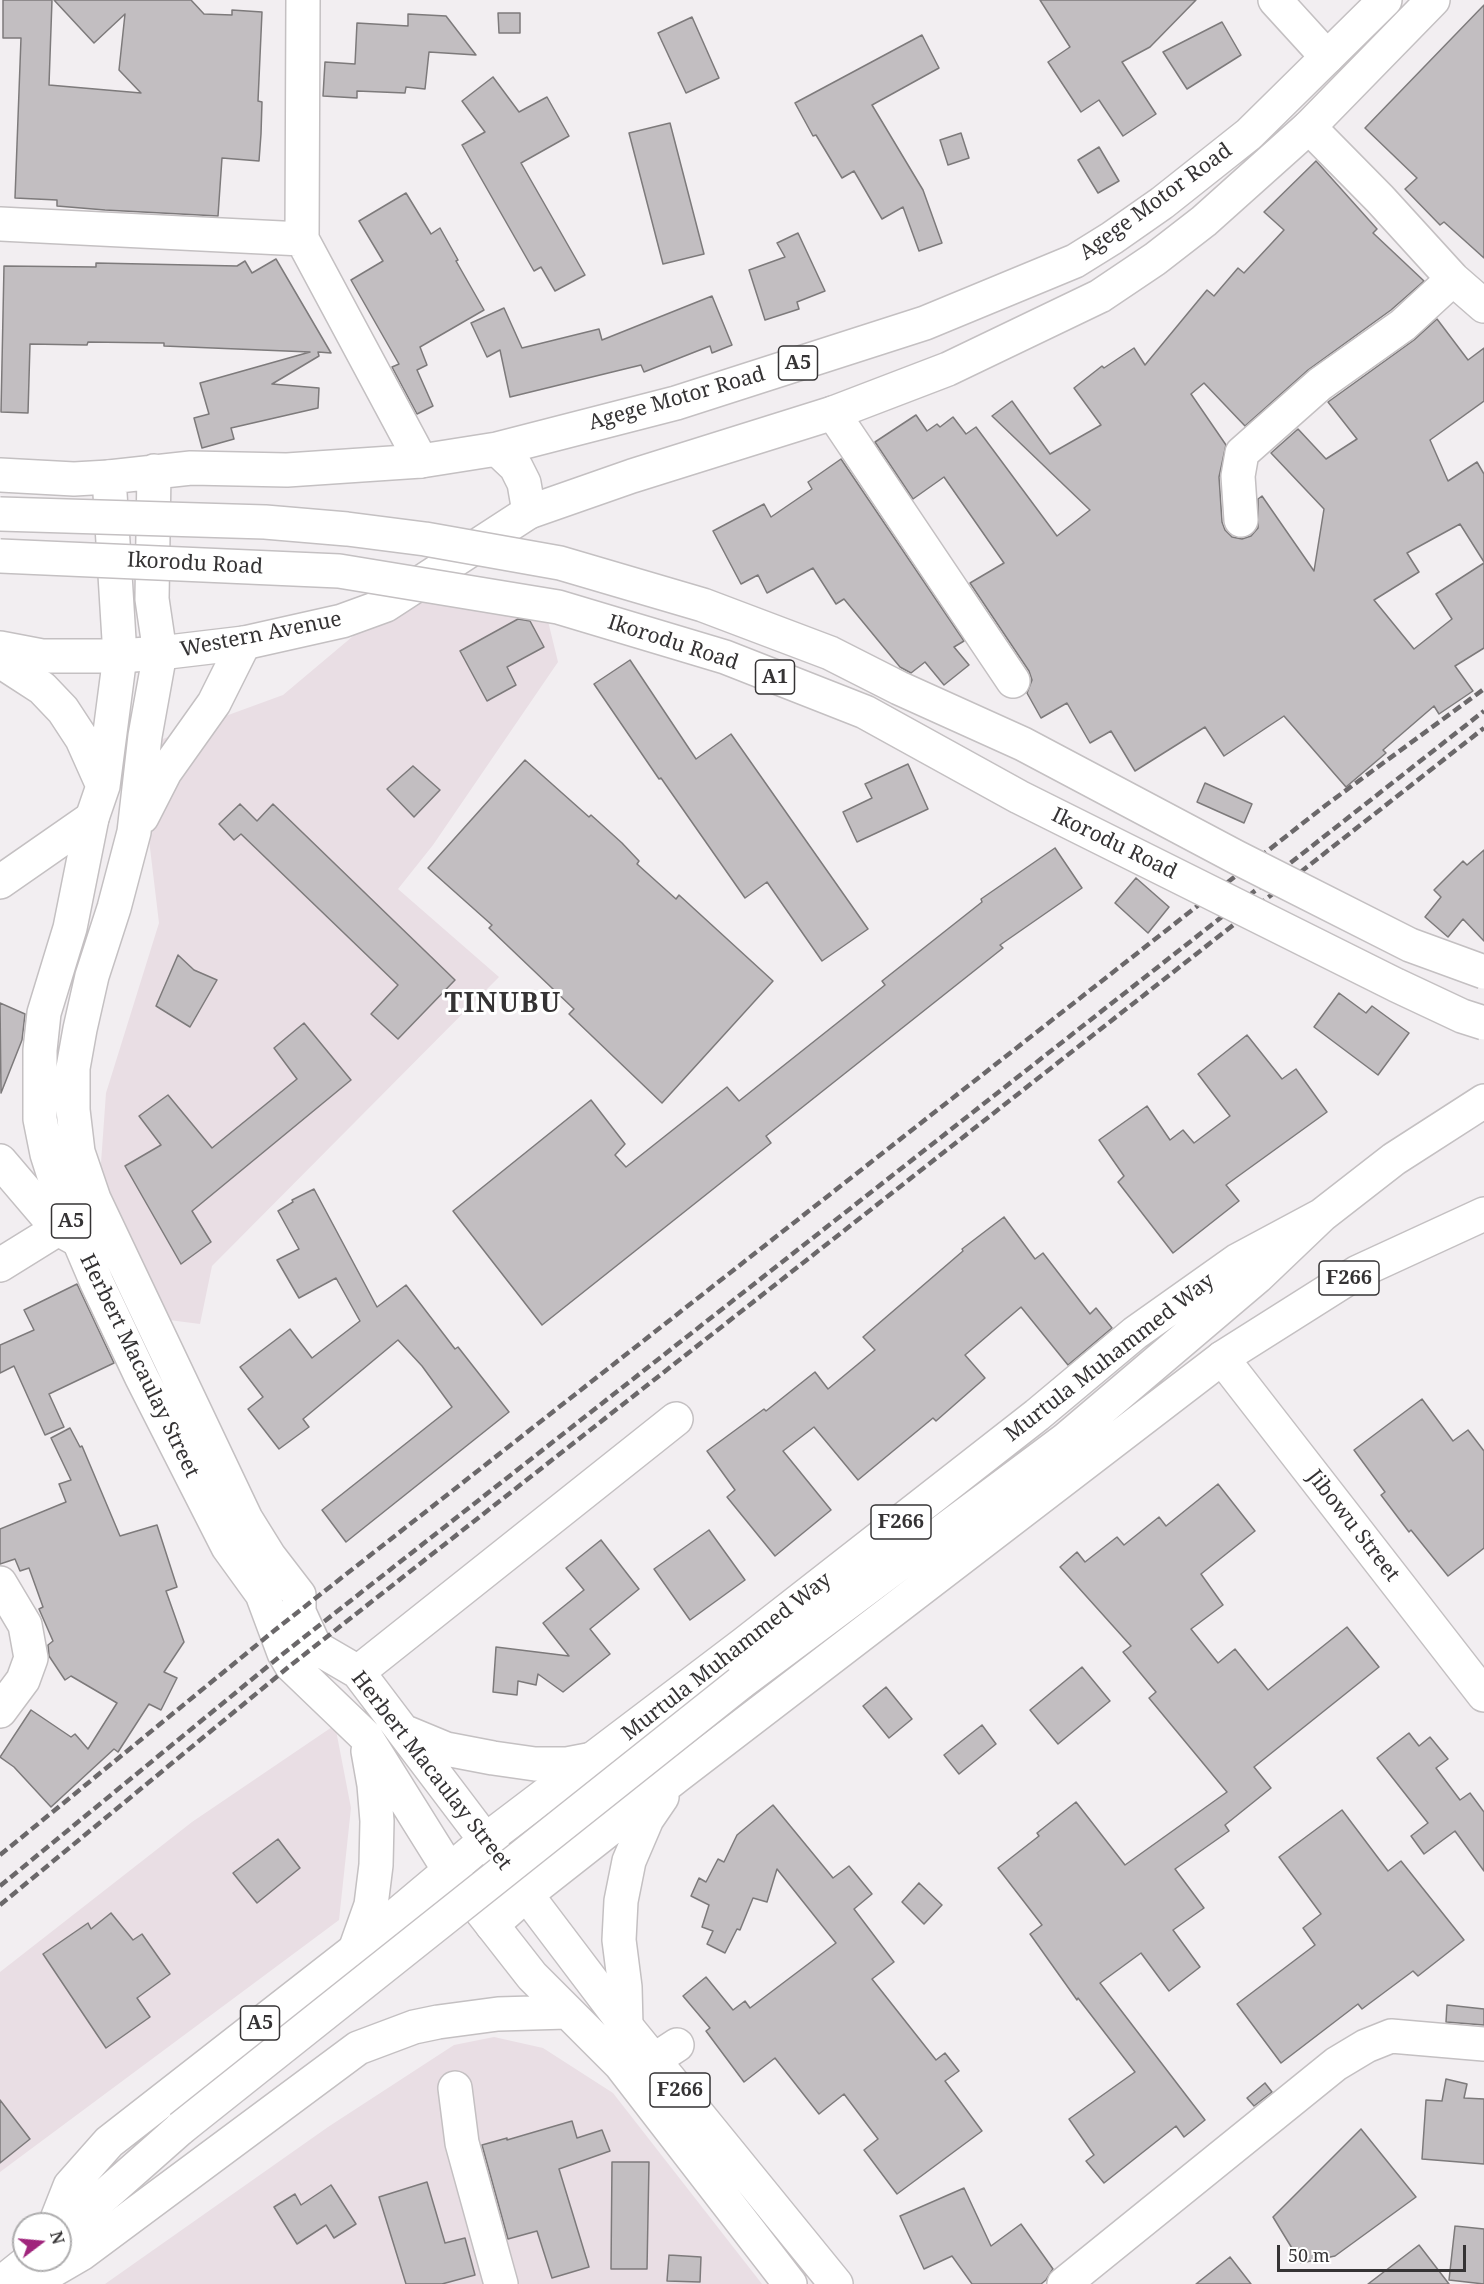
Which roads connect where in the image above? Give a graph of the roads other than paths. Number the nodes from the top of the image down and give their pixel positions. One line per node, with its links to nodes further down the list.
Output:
1 (303, 0): 8 (main road)
2 (1275, 0): 5 (main road)
3 (1386, 0): 5 (main road, Agege Motor Road / A5)
4 (1433, 0): 6 (main road, Agege Motor Road)
5 (1327, 57): 12 (main road, Agege Motor Road / A5)
6 (1308, 127): 9 (main road); 11 (main road, Agege Motor Road)
7 (0, 224): 8 (main road)
8 (302, 240): 13 (main road)
9 (1453, 279): 10 (main road); 19 (main road)
10 (1484, 306)
11 (833, 412): 17 (main road, Agege Motor Road); 26 (main road)
12 (497, 449): 13 (main road, Agege Motor Road / A5); 17 (main road)
13 (421, 461): 14 (main road, Agege Motor Road / A5)
14 (154, 471): 16 (main road, Agege Motor Road / A5); 23 (main road, Herbert Macaulay Street / A5)
15 (0, 475): 16 (main road)
16 (109, 477): 24 (main road, Herbert Macaulay Street / A5)
17 (529, 512): 21 (main road, Western Avenue)
18 (0, 514): 31 (main road, Ikorodu Road / A1, bridge)
19 (1241, 520)
20 (0, 556): 32 (main road, Ikorodu Road / A1, bridge)
21 (244, 643): 23 (main road, Western Avenue); 29 (main road)
22 (0, 648): 24 (main road, Western Avenue)
23 (160, 653): 24 (main road, Western Avenue); 29 (main road, Herbert Macaulay Street / A5)
24 (120, 656): 27 (main road, Herbert Macaulay Street / A5)
25 (0, 661): 27 (main road)
26 (1013, 681)
27 (103, 786): 28 (main road, Herbert Macaulay Street / A5)
28 (92, 818): 30 (main road); 37 (main road, Herbert Macaulay Street / A5)
29 (134, 832): 44 (main road, Herbert Macaulay Street / A5)
30 (0, 882)
31 (1484, 972)
32 (1484, 1023)
33 (1484, 1101): 36 (main road, F266)
34 (0, 1161): 37 (main road)
35 (1484, 1214): 39 (main road, F266)
36 (1322, 1215): 40 (main road, Murtula Muhammed Way / F266); 42 (main road, Murtula Muhammed Way)
37 (69, 1235): 38 (main road); 48 (main road, Herbert Macaulay Street / A5)
38 (0, 1265)
39 (1222, 1358): 45 (main road, Jibowu Street); 50 (main road)
40 (1037, 1415): 42 (main road); 49 (main road, Murtula Muhammed Way / F266)
41 (676, 1419): 44 (main road)
42 (1065, 1440): 61 (main road, Murtula Muhammed Way, bridge)
43 (0, 1582): 46 (main road)
44 (358, 1672): 47 (main road, Herbert Macaulay Street / A5)
45 (1484, 1695)
46 (0, 1711)
47 (404, 1732): 49 (main road); 51 (main road, Herbert Macaulay Street / A5)
48 (366, 1737): 52 (main road, Herbert Macaulay Street / A5); 55 (main road)
49 (593, 1760): 51 (main road, Murtula Muhammed Way / F266)
50 (677, 1776): 53 (main road); 57 (main road)
51 (487, 1839): 52 (main road, A5); 53 (main road, Herbert Macaulay Street / A5)
52 (449, 1870): 54 (main road, Herbert Macaulay Street / A5); 55 (main road, A5)
53 (527, 1894): 54 (main road); 57 (main road, F266)
54 (492, 1925): 56 (main road, F266)
55 (355, 1950): 60 (main road, A5)
56 (567, 2012): 64 (main road); 66 (main road, F266)
57 (626, 2025): 67 (main road, F266)
58 (1484, 2044): 68 (main road)
59 (455, 2088): 65 (main road)
60 (60, 2212)
61 (72, 2224)
62 (15, 2272): 63 (main road)
63 (0, 2284)
64 (17, 2284)
65 (501, 2284)
66 (790, 2284)
67 (836, 2284)
68 (1064, 2284)

